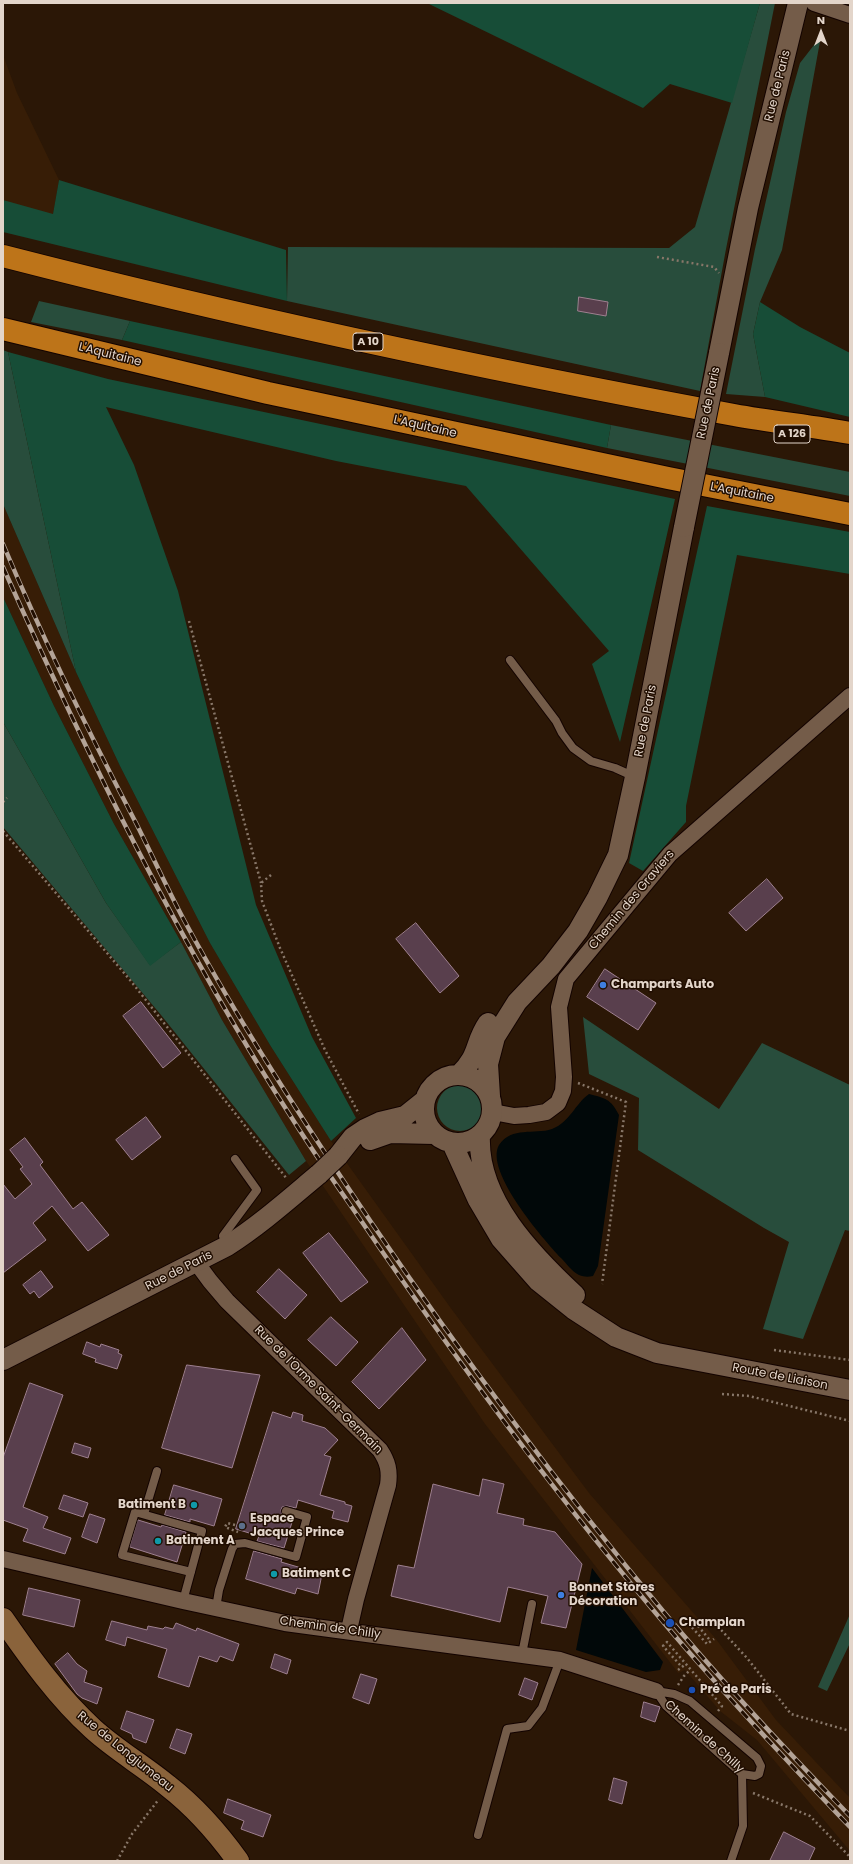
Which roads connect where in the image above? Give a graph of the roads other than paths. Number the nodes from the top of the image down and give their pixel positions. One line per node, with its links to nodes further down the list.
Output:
1 (798, 3): 12 (street, Rue de Paris, bridge)
2 (814, 3): 3 (street)
3 (850, 15)
4 (3, 256): 6 (highway, A 10)
5 (3, 329): 9 (highway, L'Aquitaine)
6 (736, 415): 7 (highway, A 10); 8 (highway, A 126)
7 (850, 433)
8 (850, 445)
9 (850, 514)
10 (510, 660): 12 (lane)
11 (850, 696): 16 (street, Chemin des Graviers)
12 (635, 777): 13 (street, Rue de Paris)
13 (629, 805): 14 (street, Rue de Paris); 16 (street, Rue de Paris)
14 (459, 1074): 15 (street); 16 (street)
15 (425, 1100): 18 (street); 19 (street, Rue de Paris)
16 (492, 1104): 17 (street)
17 (480, 1136): 18 (street); 24 (street, Route de Liaison)
18 (443, 1139): 19 (street, Rue de Paris); 24 (street, Route de Liaison)
19 (338, 1156): 21 (street, Rue de Paris, bridge)
20 (235, 1159): 21 (lane)
21 (227, 1246): 22 (street, Rue de Paris)
22 (196, 1262): 23 (street, Rue de Paris); 35 (street, Rue de l'Orme Saint-Germain)
23 (3, 1360)
24 (709, 1364): 25 (street, Route de Liaison)
25 (850, 1390)
26 (157, 1471): 28 (lane)
27 (286, 1511): 33 (lane)
28 (144, 1514): 30 (lane); 30 (lane)
29 (4, 1560): 31 (street, Chemin de Chilly)
30 (192, 1572): 31 (lane)
31 (183, 1601): 33 (street, Chemin de Chilly)
32 (532, 1604): 36 (lane)
33 (216, 1608): 35 (street, Chemin de Chilly)
34 (3, 1619): 41 (main road, Rue de Longjumeau)
35 (349, 1630): 36 (street, Chemin de Chilly)
36 (522, 1654): 37 (street, Chemin de Chilly)
37 (560, 1660): 38 (street, Chemin de Chilly); 40 (lane)
38 (656, 1690): 39 (lane, Chemin de Chilly); 39 (lane, Chemin de Chilly)
39 (742, 1774): 42 (lane)
40 (478, 1835)
41 (238, 1861)
42 (731, 1861)

